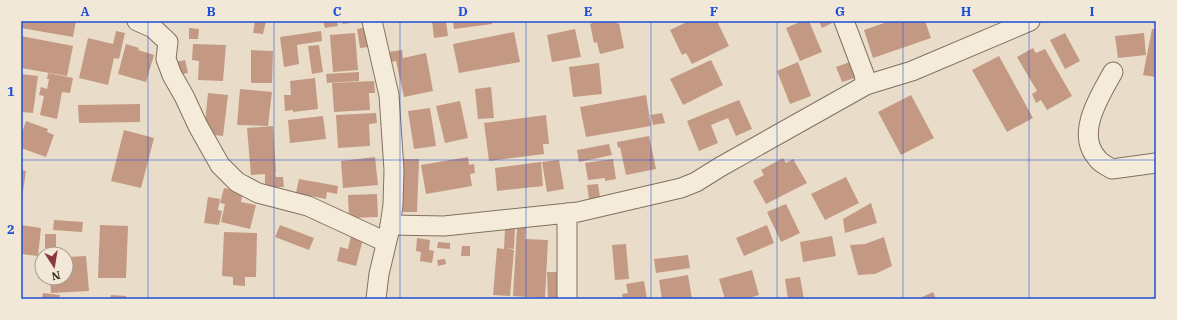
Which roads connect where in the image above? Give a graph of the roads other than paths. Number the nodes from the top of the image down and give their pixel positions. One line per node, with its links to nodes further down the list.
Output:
1 (136, 21): 9 (street)
2 (372, 21): 9 (street)
3 (844, 21): 6 (street)
4 (1030, 21): 6 (street)
5 (1113, 72): 7 (street)
6 (866, 85): 8 (street)
7 (1156, 163)
8 (568, 213): 9 (street); 11 (street)
9 (388, 233): 10 (street)
10 (376, 299)
11 (568, 299)

